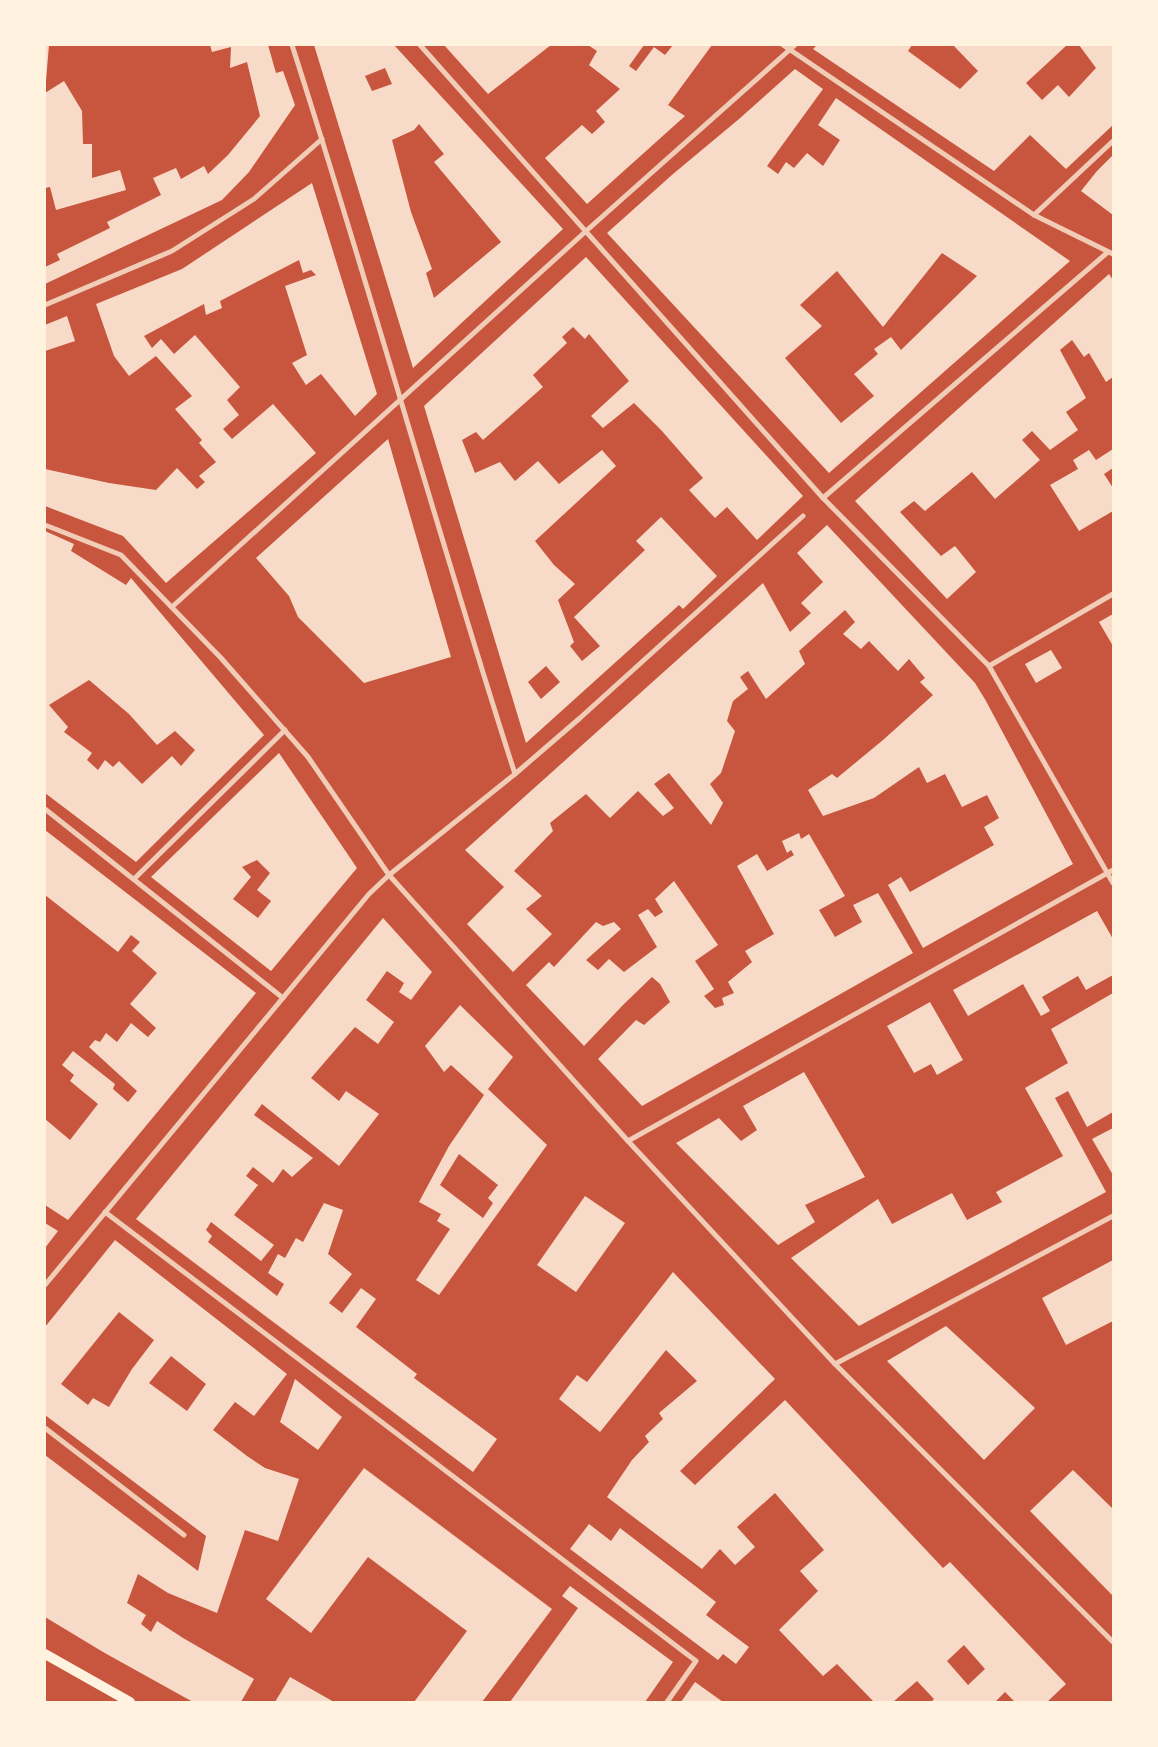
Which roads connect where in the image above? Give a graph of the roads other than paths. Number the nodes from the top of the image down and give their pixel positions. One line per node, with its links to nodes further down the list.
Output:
1 (292, 45): 6 (street)
2 (420, 45): 9 (street)
3 (782, 45): 5 (street)
4 (794, 45): 5 (street)
5 (789, 50): 8 (street); 9 (street)
6 (322, 139): 11 (street); 12 (street)
7 (1113, 141): 8 (street)
8 (1034, 215): 10 (street)
9 (585, 232): 12 (street); 13 (street)
10 (1111, 253): 13 (street)
11 (45, 305)
12 (402, 399): 17 (street); 20 (street)
13 (823, 498): 18 (street)
14 (803, 516): 20 (street)
15 (45, 525): 17 (street)
16 (1113, 594): 18 (street)
17 (172, 607): 19 (street)
18 (989, 666): 22 (street)
19 (285, 730): 23 (street); 24 (street)
20 (514, 774): 23 (street)
21 (45, 809): 24 (street)
22 (1110, 871): 25 (street); 27 (street)
23 (389, 875): 26 (street); 27 (street)
24 (134, 879): 26 (street)
25 (1113, 883)
26 (283, 998): 28 (street)
27 (628, 1141): 31 (street)
28 (105, 1212): 30 (street); 37 (street)
29 (1113, 1216): 31 (street)
30 (45, 1285)
31 (836, 1364): 34 (street)
32 (45, 1428): 33 (street)
33 (184, 1535)
34 (1113, 1642)
35 (45, 1654): 36 (main road)
36 (130, 1702)
37 (667, 1702)

